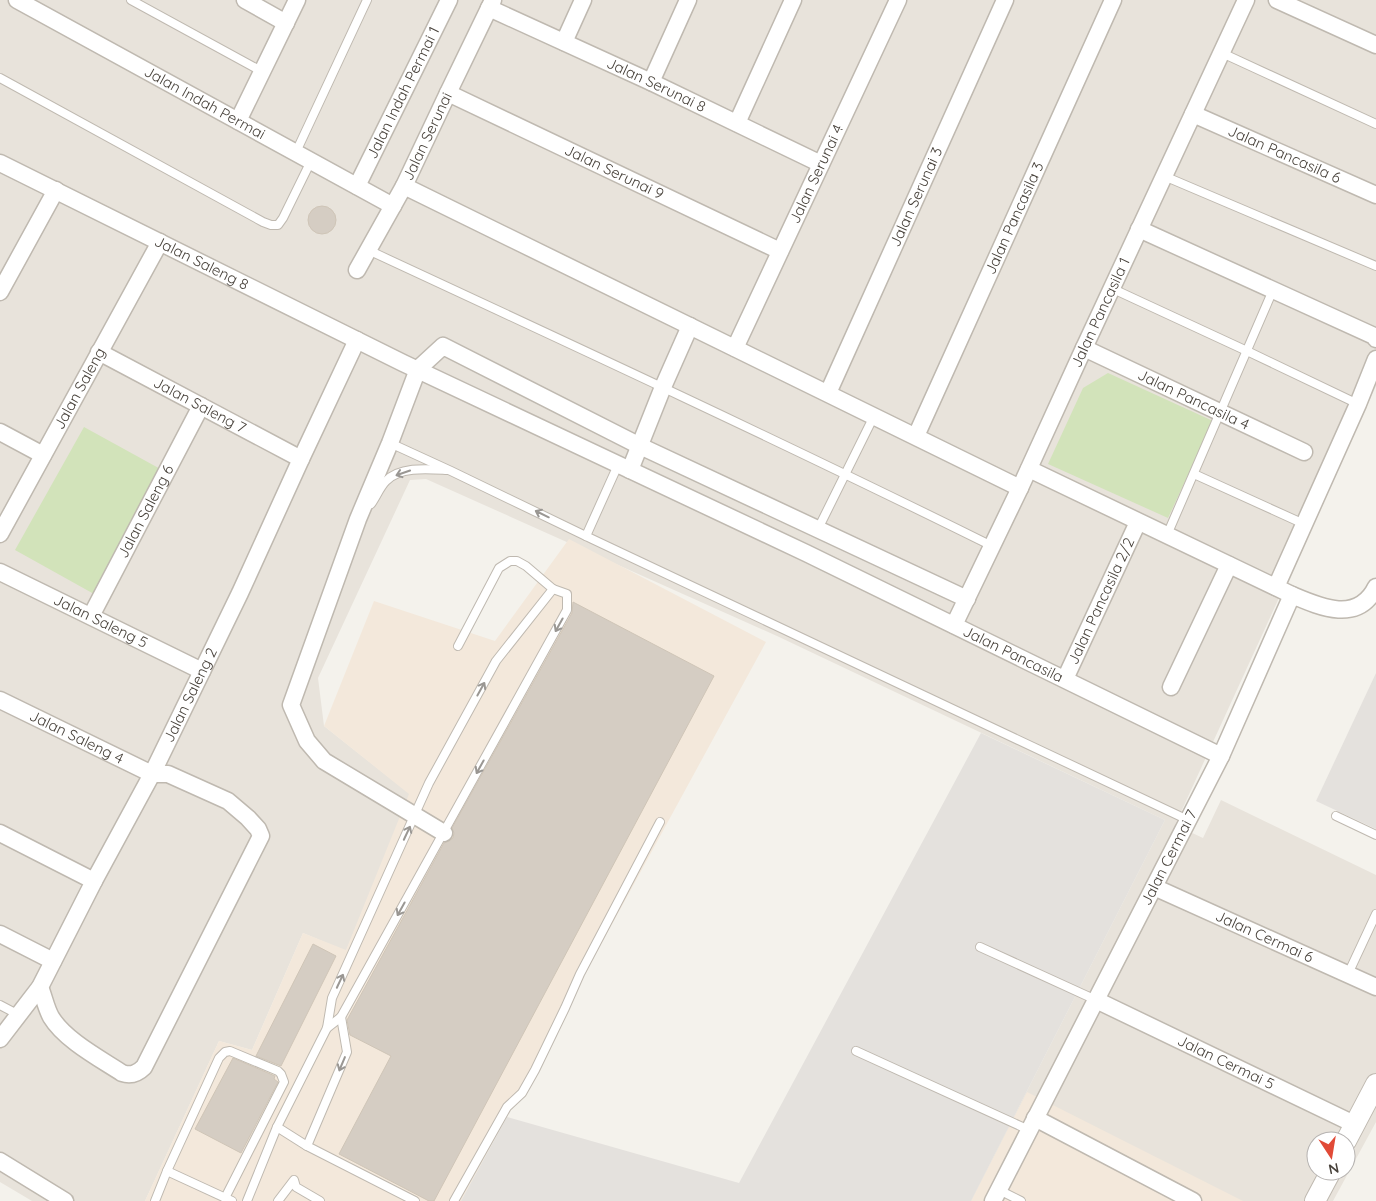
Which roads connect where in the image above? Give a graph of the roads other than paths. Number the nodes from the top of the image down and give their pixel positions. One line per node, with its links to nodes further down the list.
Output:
1 (17, 0): 25 (street, Jalan Indah Permai)
2 (131, 0): 20 (lane)
3 (245, 0): 16 (street)
4 (297, 0): 16 (street)
5 (367, 0): 28 (lane)
6 (449, 0): 33 (street, Jalan Indah Permai 1)
7 (583, 0): 17 (street)
8 (688, 0): 22 (street)
9 (792, 0): 26 (street)
10 (898, 0): 31 (street, Jalan Serunai 4)
11 (1005, 0): 57 (street, Jalan Serunai 3)
12 (1113, 0): 63 (street, Jalan Pancasila 3)
13 (1246, 0): 19 (street, Jalan Pancasila 1)
14 (1277, 0): 18 (street)
15 (491, 4): 17 (street, Jalan Serunai 8); 23 (street, Jalan Serunai)
16 (286, 23): 20 (street)
17 (564, 42): 22 (street, Jalan Serunai 8)
18 (1376, 45)
19 (1222, 53): 24 (street, Jalan Pancasila 1); 27 (lane)
20 (263, 72): 25 (street)
21 (0, 78): 29 (lane)
22 (651, 82): 26 (street, Jalan Serunai 8)
23 (448, 93): 34 (street, Jalan Serunai); 41 (street, Jalan Serunai 9)
24 (1193, 114): 32 (street, Jalan Pancasila 1); 36 (street, Jalan Pancasila 6)
25 (238, 121): 28 (street, Jalan Indah Permai)
26 (737, 123): 31 (street, Jalan Serunai 8)
27 (1376, 124)
28 (296, 152): 29 (street, Jalan Indah Permai)
29 (311, 161): 33 (street, Jalan Indah Permai)
30 (0, 162): 35 (street, Jalan Saleng 8)
31 (821, 164): 41 (street, Jalan Serunai 4)
32 (1164, 176): 38 (street, Jalan Pancasila 1); 42 (lane)
33 (358, 186): 37 (street, Jalan Indah Permai)
34 (404, 186): 37 (street, Jalan Serunai); 47 (street)
35 (56, 190): 39 (street, Jalan Saleng 8); 46 (street)
36 (1376, 195)
37 (393, 206): 40 (street, Jalan Serunai)
38 (1139, 230): 44 (street, Jalan Pancasila 1); 45 (street)
39 (160, 242): 49 (street, Jalan Saleng 8); 53 (street, Jalan Saleng)
40 (368, 250): 43 (street, Jalan Serunai); 56 (lane)
41 (780, 251): 50 (street, Jalan Serunai 4)
42 (1376, 266)
43 (357, 270)
44 (1111, 288): 51 (street, Jalan Pancasila 1); 52 (lane)
45 (1273, 290): 48 (street); 52 (lane)
46 (0, 292)
47 (690, 326): 50 (street); 56 (street)
48 (1376, 339)
49 (357, 340): 55 (street, Jalan Saleng 8); 68 (street, Jalan Saleng 2)
50 (735, 348): 57 (street)
51 (1084, 348): 60 (street, Jalan Pancasila 4); 70 (street, Jalan Pancasila 1)
52 (1247, 351): 58 (lane); 60 (lane)
53 (99, 352): 59 (street, Jalan Saleng 7); 67 (street, Jalan Saleng)
54 (1376, 359): 58 (street)
55 (410, 366): 64 (street); 65 (street); 69 (street, Jalan Saleng 8)
56 (663, 387): 65 (street); 72 (lane)
57 (828, 394): 61 (street)
58 (1358, 404): 77 (street)
59 (201, 406): 68 (street, Jalan Saleng 7); 91 (street, Jalan Saleng 6)
60 (1221, 412): 66 (street, Jalan Pancasila 4); 73 (lane)
61 (874, 416): 63 (street); 72 (lane)
62 (0, 432): 67 (street)
63 (916, 436): 74 (street)
64 (390, 443): 71 (lane); 75 (street)
65 (640, 446): 69 (street); 78 (street)
66 (1304, 452)
67 (43, 455): 79 (street, Jalan Saleng)
68 (300, 459): 94 (street, Jalan Saleng 2)
69 (624, 467): 80 (lane); 83 (street, Jalan Pancasila)
70 (1029, 470): 74 (street, Jalan Pancasila 1); 76 (street)
71 (451, 471): 75 (lane, one-way to 75); 80 (lane, one-way to 71)
72 (846, 474): 78 (lane); 82 (lane)
73 (1194, 474): 77 (lane); 81 (lane)
74 (1020, 488): 82 (street, Jalan Pancasila 1)
75 (358, 519): 100 (street)
76 (1138, 522): 81 (street); 95 (street, Jalan Pancasila 2/2)
77 (1304, 524): 86 (street)
78 (818, 529): 83 (street); 90 (street)
79 (0, 534)
80 (586, 536): 102 (lane)
81 (1167, 536): 84 (street)
82 (992, 546): 90 (street, Jalan Pancasila 1)
83 (806, 553): 92 (street, Jalan Pancasila)
84 (1229, 565): 86 (street); 96 (street)
85 (0, 572): 91 (street, Jalan Saleng 5)
86 (1276, 587): 89 (street)
87 (1376, 587): 89 (street)
88 (553, 589): 93 (lane); 100 (lane, one-way to 88); 104 (lane, one-way to 104)
89 (1292, 595): 98 (street, Jalan Cermai 7)
90 (967, 599): 92 (street, Jalan Pancasila 1)
91 (90, 616): 94 (street, Jalan Saleng 5)
92 (954, 625): 95 (street, Jalan Pancasila)
93 (458, 646)
94 (202, 671): 99 (street, Jalan Saleng 2)
95 (1065, 679): 98 (street, Jalan Pancasila)
96 (1171, 687)
97 (0, 700): 99 (street, Jalan Saleng 4)
98 (1221, 756): 102 (street, Jalan Cermai 7)
99 (152, 774): 107 (street, Jalan Saleng 2); 114 (street, Jalan Saleng 4)
100 (415, 815): 104 (street); 120 (lane, one-way to 100)
101 (1336, 816): 106 (lane)
102 (1188, 820): 108 (street, Jalan Cermai 7)
103 (660, 822): 140 (lane)
104 (444, 832): 119 (lane, one-way to 119)
105 (0, 833): 107 (street)
106 (1376, 835)
107 (94, 881): 112 (street, Jalan Saleng 2)
108 (1154, 887): 113 (street, Jalan Cermai 6); 116 (street, Jalan Cermai 7)
109 (1376, 914): 113 (lane)
110 (0, 934): 112 (street)
111 (980, 947): 116 (lane)
112 (53, 961): 114 (street, Jalan Saleng 2)
113 (1348, 974): 115 (street, Jalan Cermai 6)
114 (40, 987): 118 (street, Jalan Saleng 2)
115 (1376, 987)
116 (1096, 1000): 124 (street, Jalan Cermai 7); 126 (street, Jalan Cermai 5)
117 (0, 1005): 118 (lane)
118 (19, 1015): 121 (street, Jalan Saleng 2)
119 (341, 1017): 120 (lane); 128 (lane, one-way to 128)
120 (327, 1028): 125 (lane)
121 (0, 1039)
122 (856, 1051): 124 (lane)
123 (1376, 1084): 127 (street)
124 (1032, 1124): 132 (street, Jalan Cermai 7); 142 (street)
125 (277, 1128): 128 (lane); 136 (lane)
126 (1346, 1131)
127 (1351, 1131)
128 (307, 1146): 139 (lane)
129 (0, 1161): 134 (street)
130 (167, 1171): 133 (lane); 133 (lane); 135 (lane)
131 (1326, 1181): 143 (street)
132 (996, 1195): 141 (lane)
133 (228, 1200)
134 (65, 1201)
135 (156, 1201)
136 (248, 1201)
137 (278, 1201): 138 (lane)
138 (320, 1201)
139 (415, 1201)
140 (454, 1201)
141 (1021, 1201)
142 (1193, 1201)
143 (1315, 1201)

